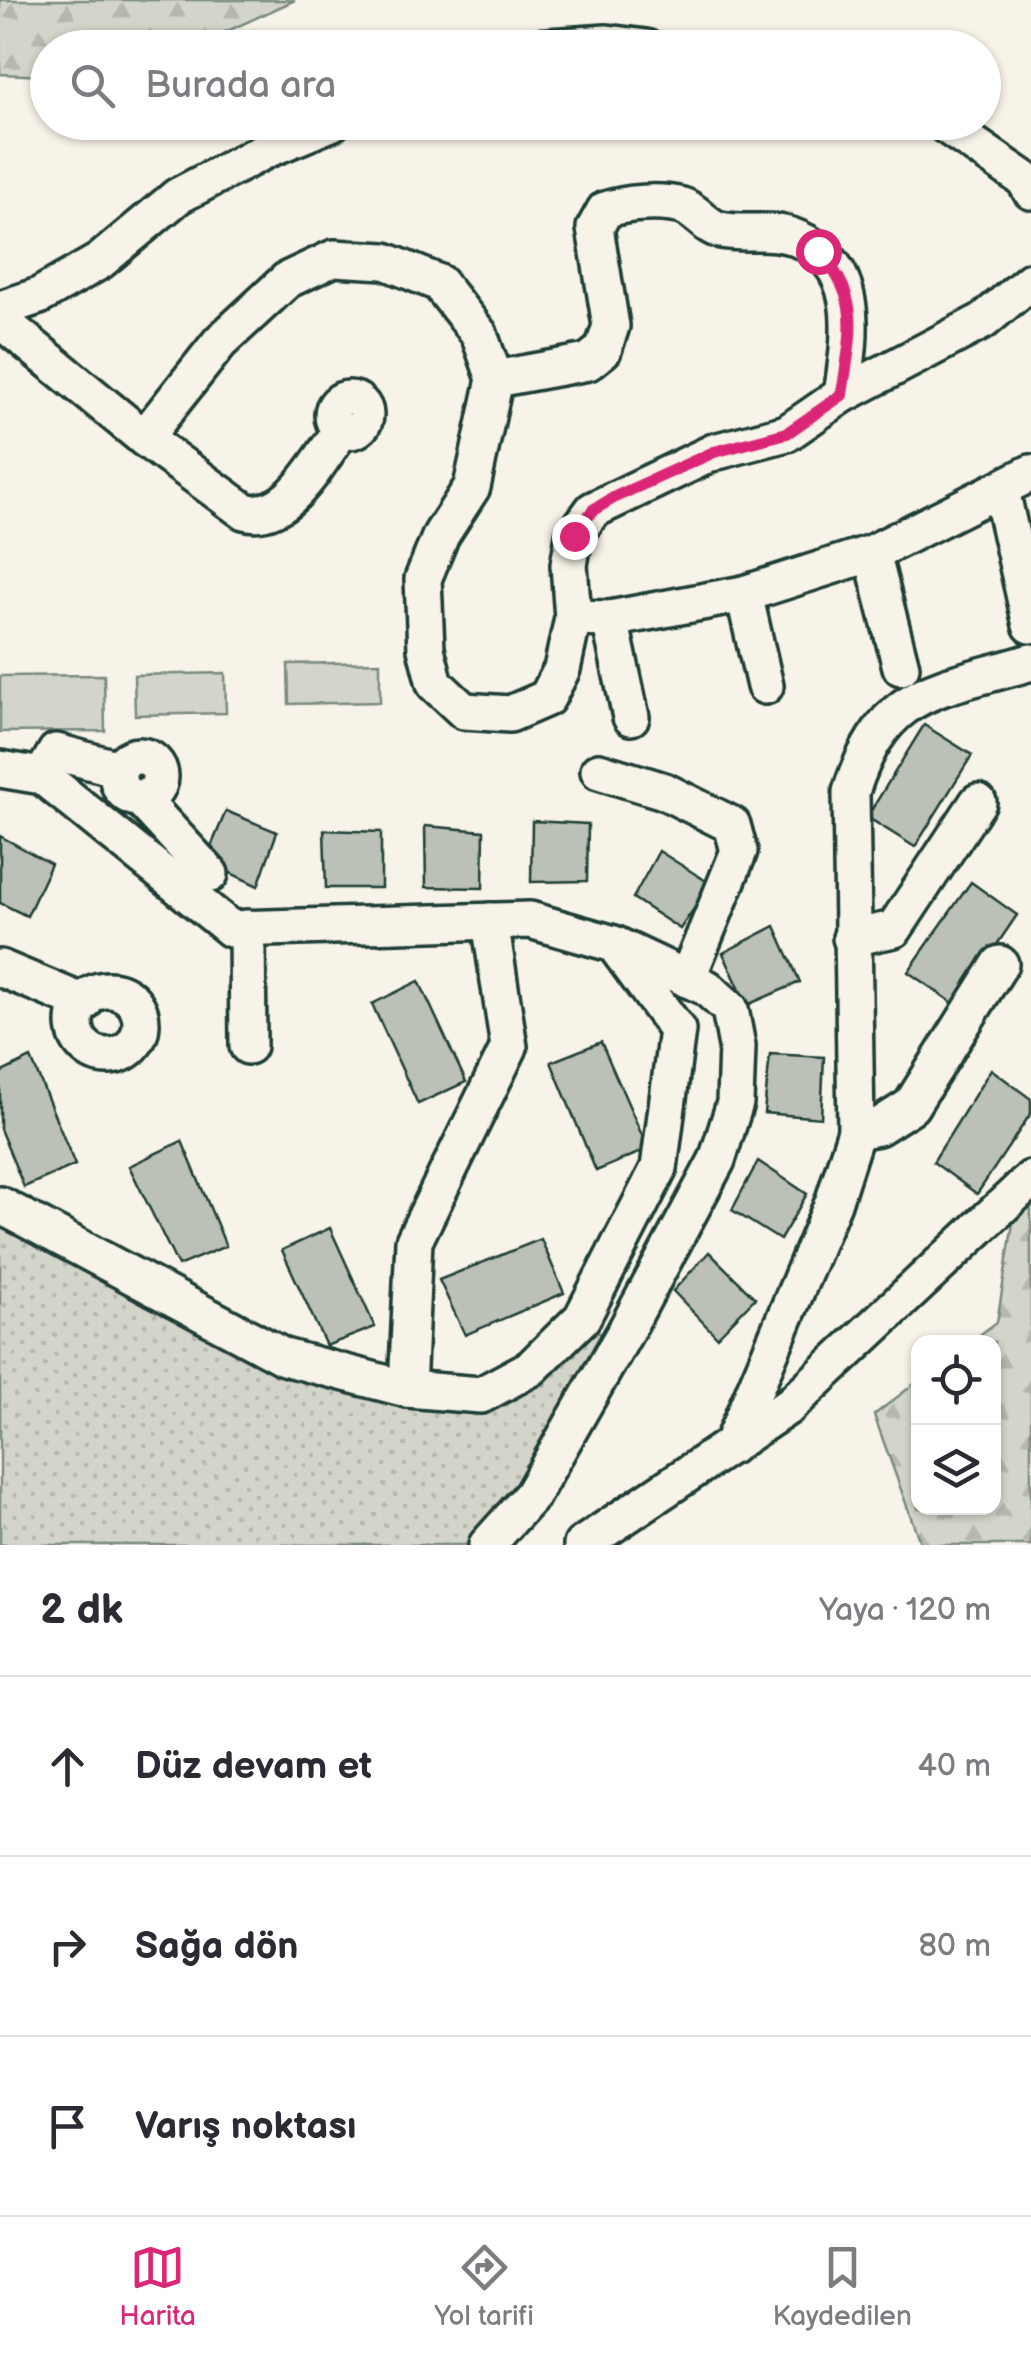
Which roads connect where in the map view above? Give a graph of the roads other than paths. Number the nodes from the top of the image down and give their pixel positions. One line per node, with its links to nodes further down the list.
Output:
1 (290, 140): 5 (lane)
2 (967, 140): 3 (lane)
3 (1031, 191)
4 (1031, 281): 8 (lane)
5 (0, 308)
6 (0, 320): 10 (lane)
7 (495, 379): 8 (lane); 10 (lane); 14 (lane)
8 (842, 395): 14 (lane)
9 (342, 430): 10 (lane)
10 (144, 438)
11 (1016, 482): 12 (lane); 16 (lane)
12 (872, 553): 13 (lane); 18 (lane)
13 (744, 594): 15 (lane); 19 (lane)
14 (573, 618): 15 (lane)
15 (610, 619): 20 (lane)
16 (1031, 625)
17 (1031, 662): 28 (lane)
18 (901, 666)
19 (765, 686)
20 (630, 717)
21 (0, 769): 23 (lane)
22 (599, 772): 32 (lane)
23 (42, 776): 25 (lane); 27 (lane)
24 (978, 802): 28 (lane)
25 (210, 874)
26 (490, 921): 27 (lane); 29 (lane); 38 (lane)
27 (247, 928): 34 (lane)
28 (851, 938): 35 (lane)
29 (614, 944): 32 (lane); 38 (lane)
30 (1000, 964): 35 (lane)
31 (0, 968): 33 (lane)
32 (687, 979): 40 (lane)
33 (84, 1003)
34 (248, 1046)
35 (856, 1131): 39 (lane)
36 (1031, 1179): 39 (lane)
37 (0, 1205): 38 (lane)
38 (408, 1389)
39 (731, 1446): 41 (lane)
40 (487, 1545)
41 (582, 1545)

